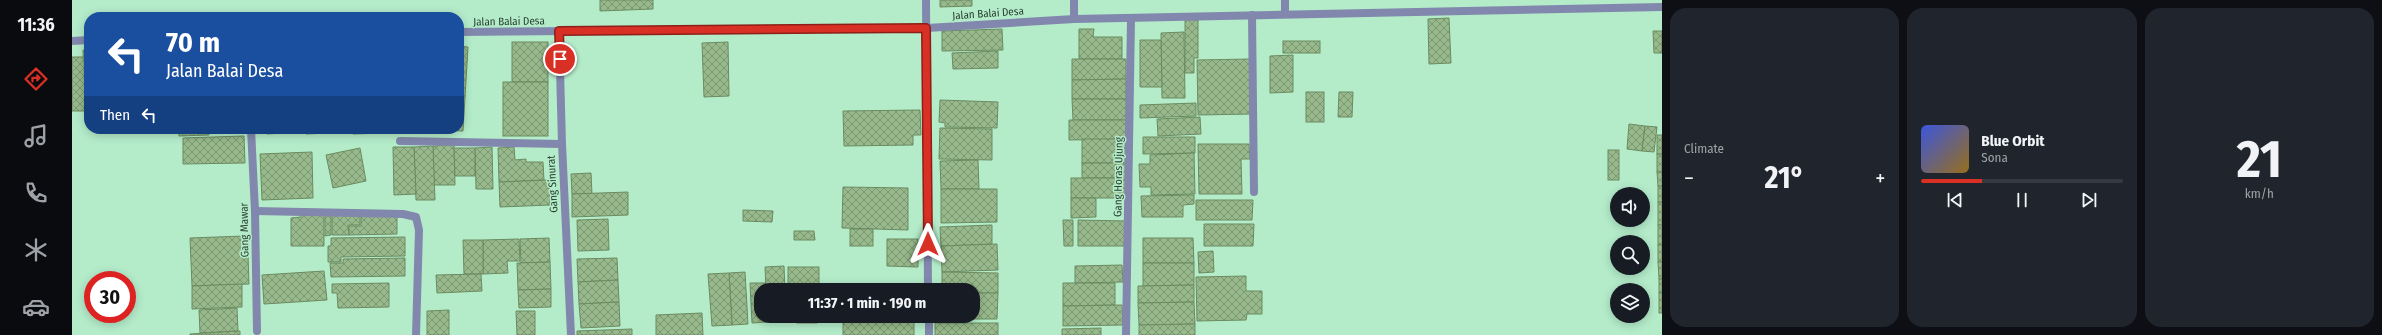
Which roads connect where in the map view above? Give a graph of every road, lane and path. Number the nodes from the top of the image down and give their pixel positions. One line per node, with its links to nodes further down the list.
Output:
1 (926, 0): 9 (street)
2 (1074, 0): 7 (street)
3 (1285, 0): 5 (street)
4 (1662, 7): 5 (street, Jalan Balai Desa)
5 (1285, 14): 6 (street, Jalan Balai Desa)
6 (1252, 15): 8 (street, Jalan Balai Desa); 17 (street)
7 (1074, 18): 8 (street, Jalan Balai Desa); 9 (street, Jalan Balai Desa)
8 (1131, 19): 25 (street, Gang Horas Ujung)
9 (926, 28): 10 (street, Jalan Balai Desa); 19 (street)
10 (559, 31): 11 (street, Jalan Balai Desa); 16 (street, Gang Sinurat)
11 (464, 32)
12 (84, 40): 13 (street)
13 (72, 41)
14 (250, 134): 18 (street, Gang Mawar)
15 (400, 141): 16 (street)
16 (562, 144): 23 (street, Gang Sinurat)
17 (1254, 192)
18 (255, 211): 21 (street, Gang Mawar); 22 (street)
19 (928, 283)
20 (929, 323): 24 (street)
21 (257, 331)
22 (416, 335)
23 (571, 335)
24 (929, 335)
25 (1126, 335)

